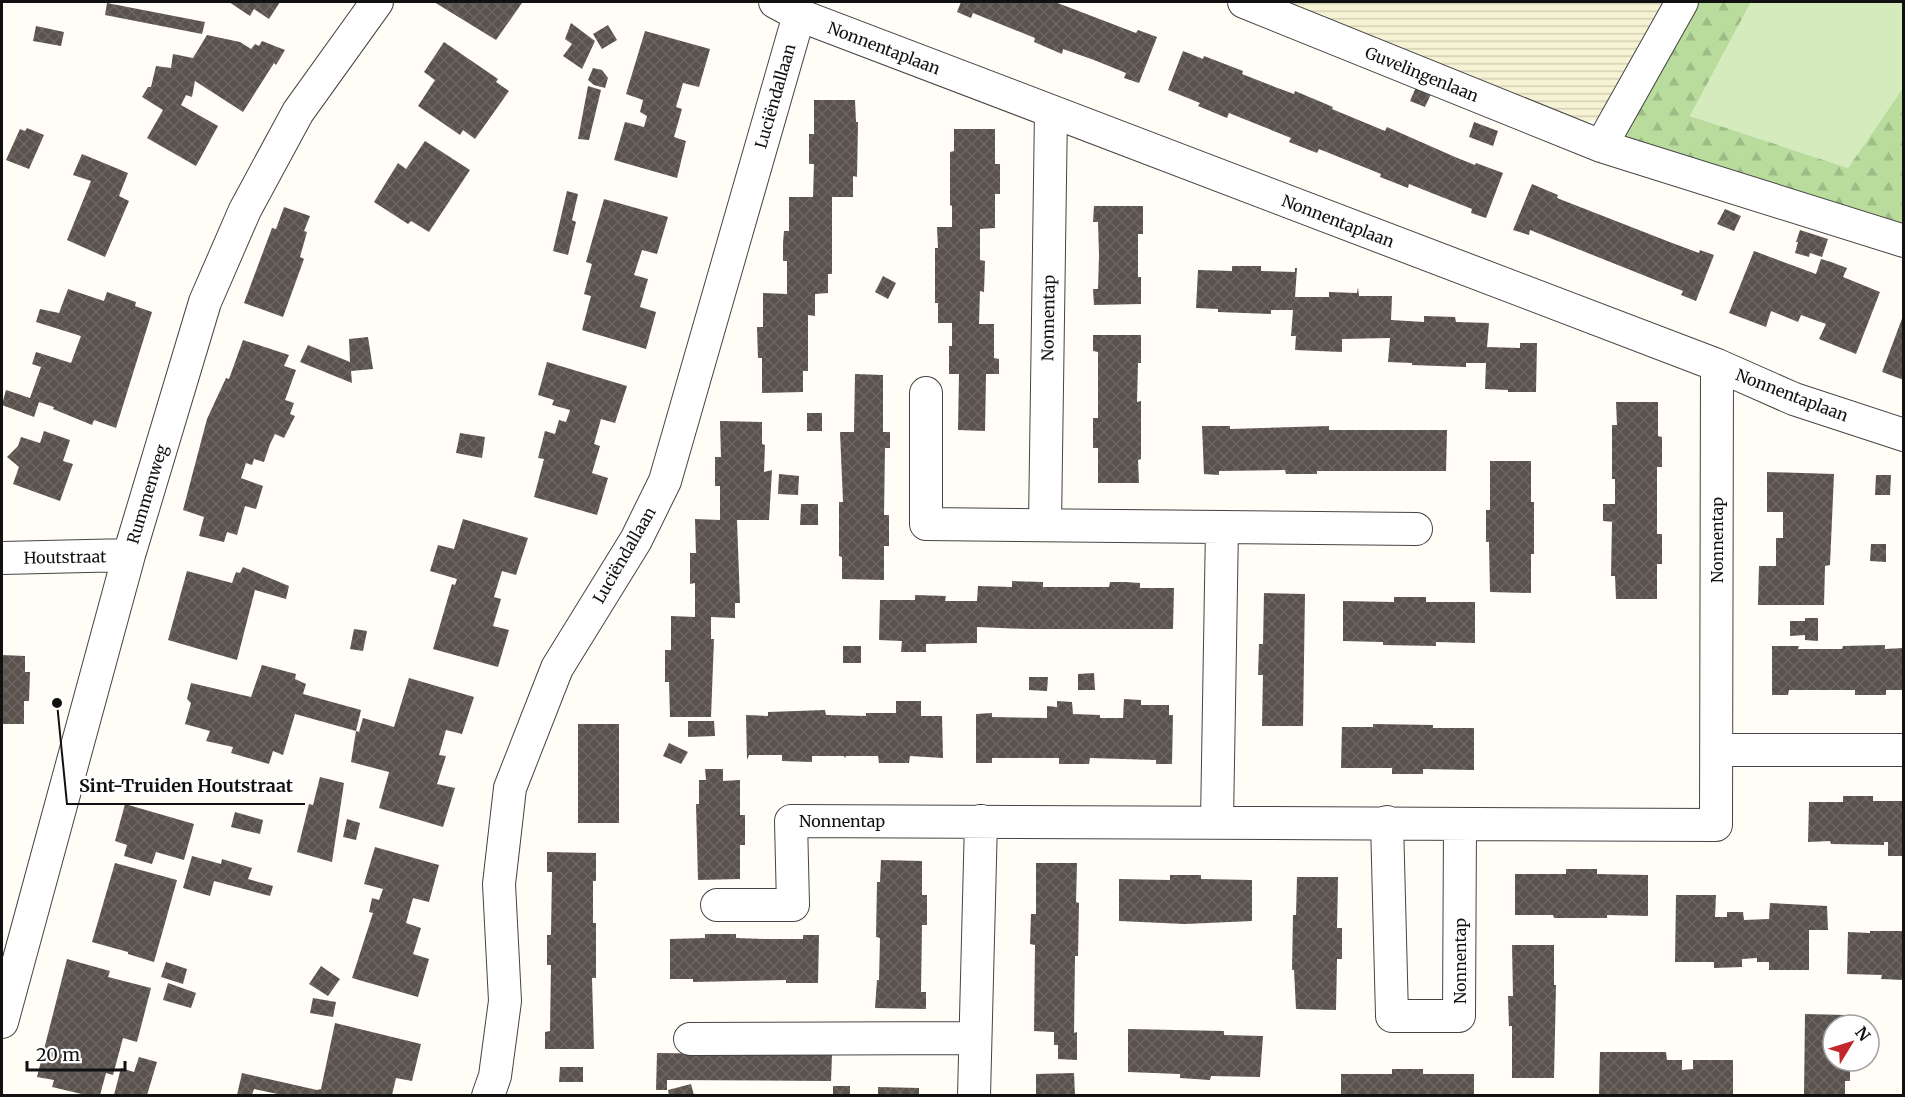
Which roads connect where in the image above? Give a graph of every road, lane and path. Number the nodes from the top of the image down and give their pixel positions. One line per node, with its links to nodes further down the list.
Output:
1 (377, 2): 14 (street, Rummenweg)
2 (1244, 2): 6 (street, Guvelingenlaan)
3 (1682, 2): 6 (street)
4 (787, 8): 5 (street, Nonnentaplaan); 26 (street, Luciëndallaan)
5 (1051, 111): 8 (street, Nonnentaplaan); 11 (street, Nonnentap)
6 (1600, 146): 7 (street, Guvelingenlaan)
7 (1904, 241)
8 (1717, 366): 10 (street, Nonnentaplaan); 16 (street, Nonnentap)
9 (926, 393): 11 (street)
10 (1904, 435)
11 (1045, 525): 12 (street)
12 (1222, 527): 13 (street); 19 (street)
13 (1416, 529)
14 (129, 555): 15 (street, Houtstraat); 23 (street, Rummenweg)
15 (2, 558)
16 (1717, 750): 17 (street); 21 (street, Nonnentap)
17 (1904, 750)
18 (981, 821): 19 (street, Nonnentap); 22 (street, Nonnentap); 24 (street)
19 (1217, 821): 20 (street, Nonnentap)
20 (1387, 822): 21 (street, Nonnentap); 21 (street, Nonnentap)
21 (1460, 824)
22 (717, 905)
23 (2, 1022)
24 (975, 1038): 25 (street); 27 (street)
25 (690, 1039)
26 (488, 1095)
27 (974, 1095)

